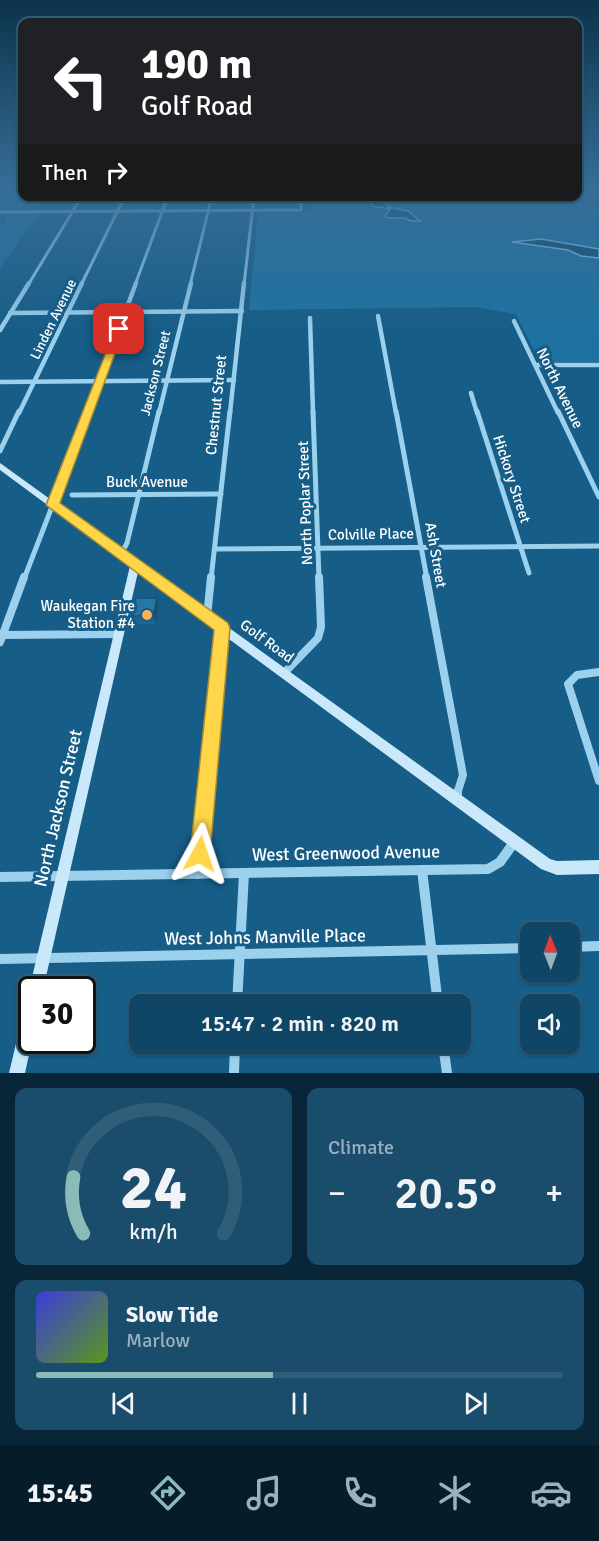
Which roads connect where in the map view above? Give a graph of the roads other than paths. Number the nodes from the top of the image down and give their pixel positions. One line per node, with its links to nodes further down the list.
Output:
1 (58, 236): 10 (street)
2 (106, 236): 7 (street, Linden Avenue)
3 (154, 236): 8 (street)
4 (202, 236): 9 (street, Jackson Street)
5 (250, 236): 6 (street, Chestnut Street)
6 (242, 311): 9 (street); 17 (street, Chestnut Street)
7 (68, 312): 8 (street); 10 (street); 21 (street, Linden Avenue)
8 (126, 312): 9 (street); 18 (street)
9 (184, 312): 19 (street, Jackson Street)
10 (10, 313): 14 (street)
11 (378, 316): 30 (street, Ash Street)
12 (310, 318): 34 (street, North Poplar Street)
13 (514, 321): 16 (street, North Avenue)
14 (0, 330)
15 (599, 365): 16 (street)
16 (536, 366): 28 (street, North Avenue)
17 (234, 380): 19 (street); 26 (street, Chestnut Street)
18 (100, 381): 19 (street); 21 (street); 29 (street)
19 (167, 381): 25 (street, Jackson Street)
20 (0, 382): 21 (street)
21 (34, 382): 23 (street, Linden Avenue)
22 (471, 393): 31 (street, Hickory Street)
23 (0, 451)
24 (0, 466): 29 (street, Golf Road)
25 (139, 494): 26 (street, Buck Avenue); 27 (street, Buck Avenue); 35 (street, Jackson Street)
26 (221, 494): 33 (street, Chestnut Street)
27 (72, 495)
28 (599, 497)
29 (53, 505): 35 (street, Golf Road); 41 (street)
30 (421, 546): 31 (street, Colville Place); 34 (street, Colville Place); 45 (street, Ash Street)
31 (521, 546): 32 (street, Colville Place); 37 (street, Hickory Street)
32 (599, 546)
33 (215, 549): 34 (street, Colville Place); 38 (street, Chestnut Street)
34 (318, 549): 43 (street, North Poplar Street)
35 (121, 554): 36 (street, Golf Road)
36 (135, 564): 38 (street, Golf Road); 40 (street)
37 (529, 573)
38 (207, 617): 39 (street, Golf Road)
39 (222, 628): 43 (street, Golf Road); 50 (street)
40 (118, 634): 41 (street); 51 (street, North Jackson Street)
41 (1, 638)
42 (599, 672): 44 (street)
43 (284, 673): 45 (street, Golf Road)
44 (599, 781)
45 (456, 797): 46 (street, Golf Road)
46 (516, 840): 47 (street); 48 (street, West Greenwood Avenue)
47 (599, 867)
48 (422, 870): 49 (street, West Greenwood Avenue); 56 (street)
49 (244, 873): 50 (street, West Greenwood Avenue); 57 (street)
50 (198, 874): 51 (street, West Greenwood Avenue)
51 (62, 876): 52 (street, West Greenwood Avenue); 58 (street, North Jackson Street)
52 (0, 877)
53 (599, 946): 54 (street)
54 (580, 947)
55 (520, 948): 56 (street, West Johns Manville Place)
56 (431, 950): 57 (street, West Johns Manville Place); 62 (street)
57 (239, 954): 58 (street, West Johns Manville Place); 61 (street)
58 (43, 958): 59 (street, West Johns Manville Place); 60 (street, North Jackson Street)
59 (0, 959)
60 (39, 976)
61 (237, 994)
62 (437, 994)
63 (22, 1054): 66 (street)
64 (235, 1054): 67 (street)
65 (444, 1054): 68 (street)
66 (17, 1073)
67 (234, 1073)
68 (447, 1073)

